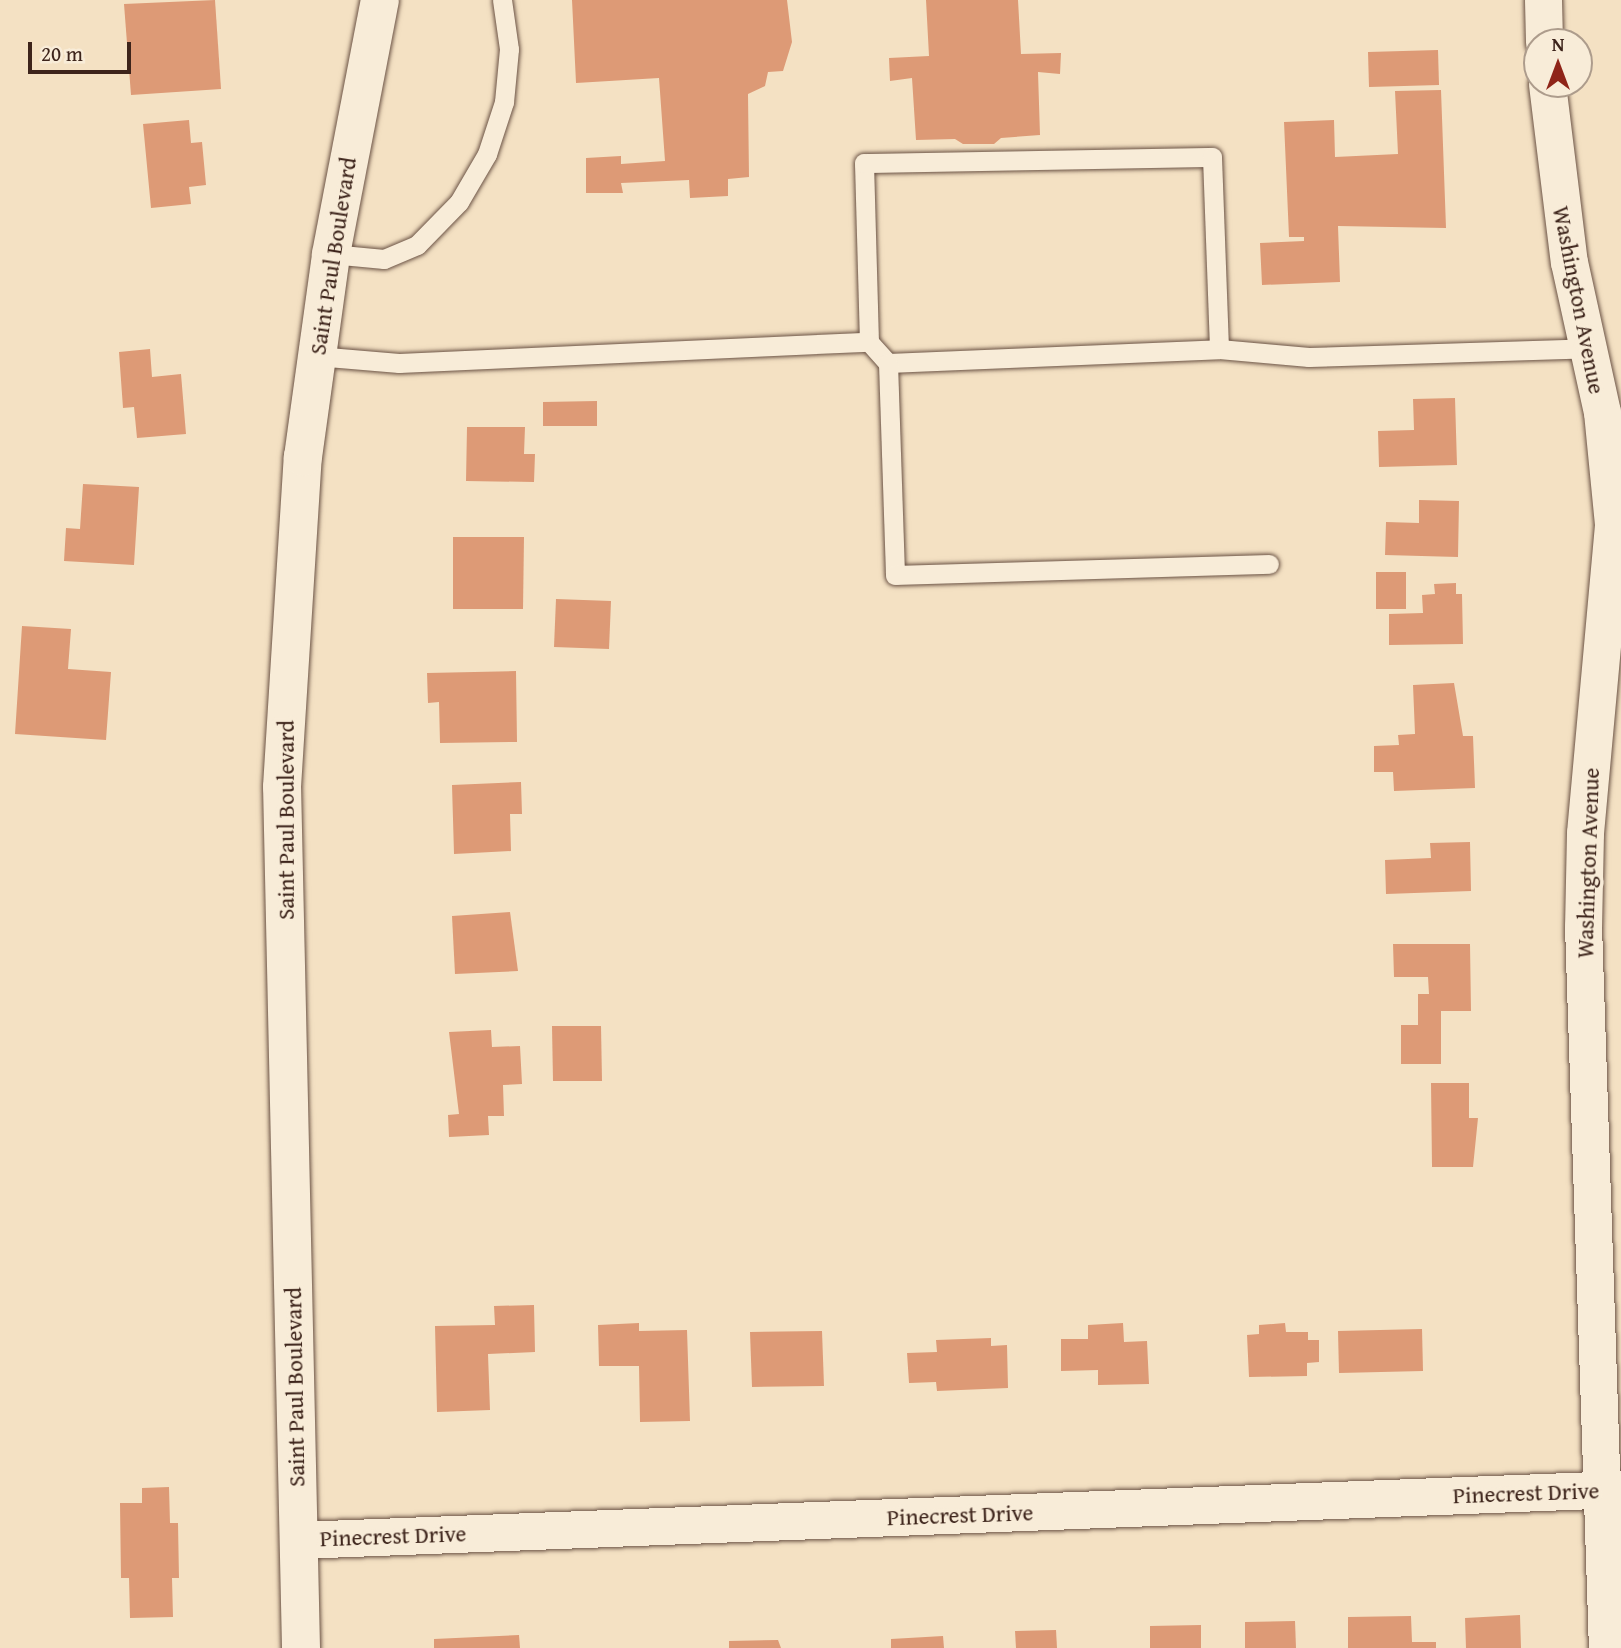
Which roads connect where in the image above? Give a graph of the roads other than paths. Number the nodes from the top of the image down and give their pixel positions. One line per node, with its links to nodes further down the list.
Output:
1 (380, 0): 6 (street, Saint Paul Boulevard)
2 (502, 0): 6 (lane)
3 (1543, 0): 4 (street)
4 (1544, 28)
5 (1549, 98): 8 (street, Washington Avenue)
6 (331, 254): 10 (street, Saint Paul Boulevard)
7 (869, 342): 9 (lane); 10 (lane); 11 (lane)
8 (1589, 348): 9 (lane); 12 (street, Washington Avenue)
9 (1219, 349): 11 (lane)
10 (316, 356): 15 (street, Saint Paul Boulevard)
11 (888, 363): 13 (lane)
12 (1618, 525): 14 (street, Washington Avenue)
13 (1269, 564)
14 (1611, 1490): 15 (street, Pinecrest Drive); 17 (street, Washington Avenue)
15 (299, 1540): 16 (street, Saint Paul Boulevard)
16 (302, 1648)
17 (1607, 1648)

